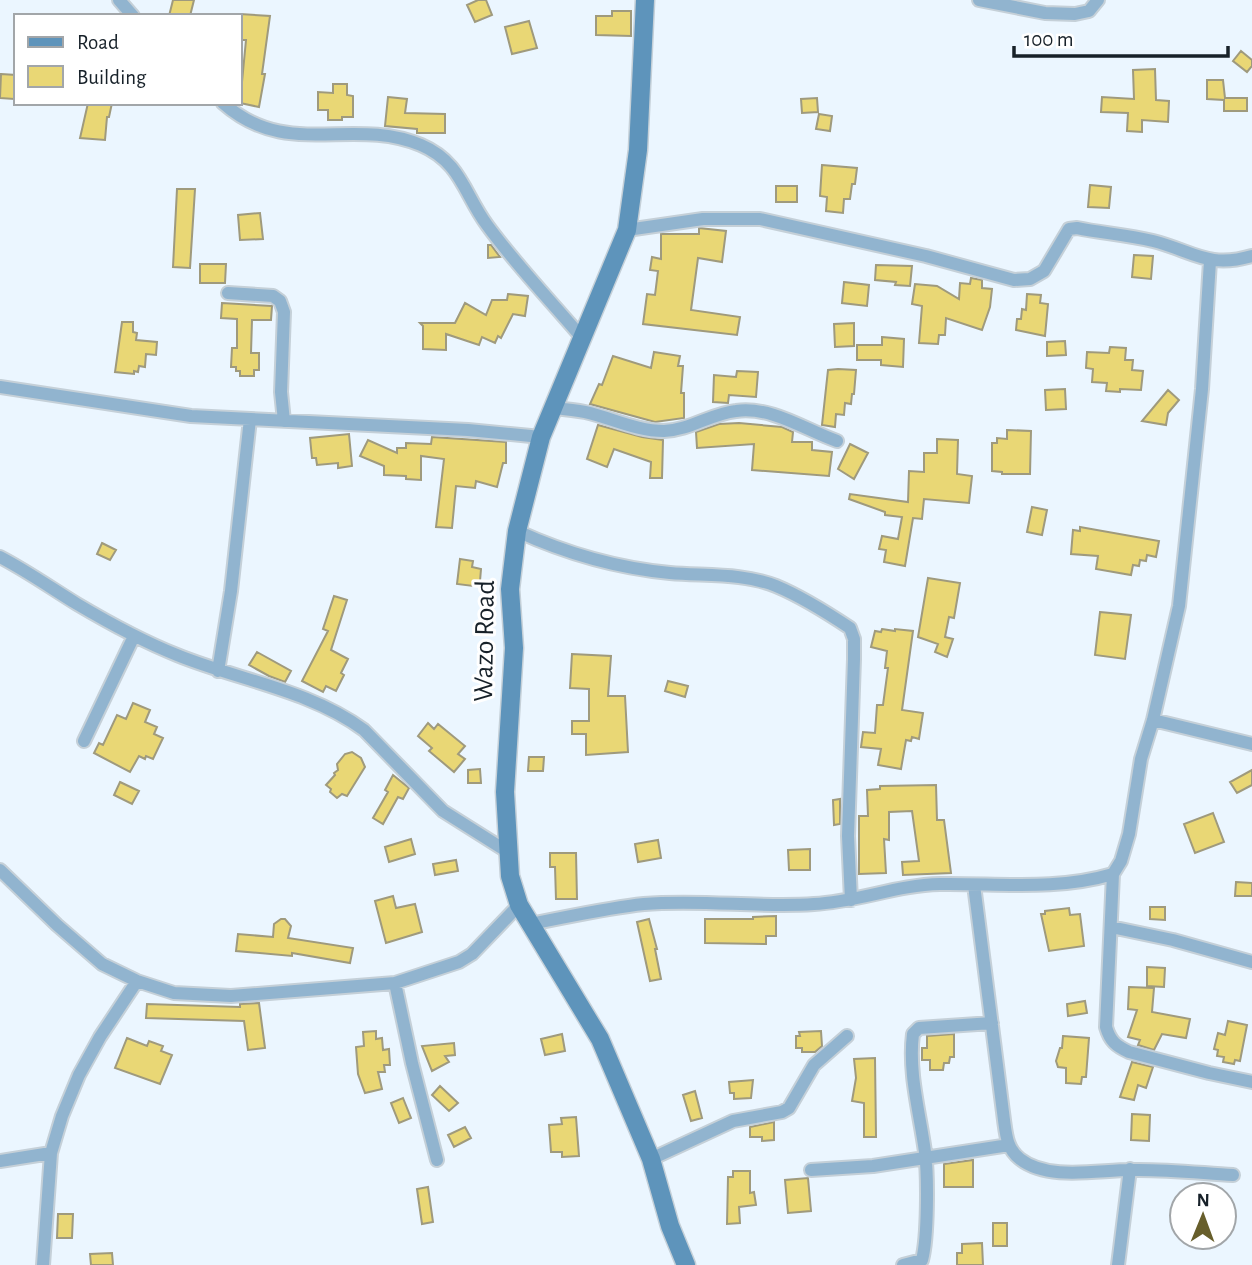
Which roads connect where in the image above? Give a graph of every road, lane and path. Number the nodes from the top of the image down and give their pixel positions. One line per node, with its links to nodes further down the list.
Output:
1 (119, 0): 5 (street)
2 (645, 0): 7 (main road, Wazo Road)
3 (979, 0): 4 (street)
4 (1098, 0)
5 (132, 14)
6 (226, 105): 11 (street)
7 (627, 230): 9 (street); 11 (main road, Wazo Road)
8 (1252, 256): 9 (street)
9 (1210, 261): 22 (street)
10 (228, 293): 15 (street)
11 (583, 339): 13 (main road, Wazo Road)
12 (0, 387): 14 (street)
13 (553, 408): 16 (main road, Wazo Road); 17 (street)
14 (250, 419): 15 (street); 21 (street)
15 (284, 421): 16 (street)
16 (541, 436): 18 (main road, Wazo Road)
17 (837, 441)
18 (517, 531): 25 (main road, Wazo Road); 29 (street)
19 (0, 557): 20 (street)
20 (134, 636): 21 (street); 23 (street)
21 (218, 671): 25 (street)
22 (1153, 720): 24 (street); 27 (street)
23 (84, 741)
24 (1252, 744)
25 (508, 852): 30 (main road, Wazo Road)
26 (0, 870): 34 (street)
27 (1114, 874): 28 (street); 32 (street)
28 (974, 885): 29 (street); 36 (street)
29 (851, 900): 31 (street)
30 (519, 905): 31 (main road, Wazo Road); 35 (street)
31 (530, 925): 42 (main road, Wazo Road)
32 (1111, 927): 33 (street); 38 (street)
33 (1252, 962)
34 (137, 981): 35 (street); 40 (street)
35 (394, 983): 43 (street)
36 (992, 1023): 39 (street); 41 (street)
37 (847, 1036): 42 (street)
38 (1252, 1082)
39 (1009, 1145): 41 (street); 46 (street)
40 (51, 1153): 44 (street); 49 (street)
41 (925, 1156): 45 (street); 48 (street)
42 (651, 1159): 50 (main road, Wazo Road)
43 (437, 1160)
44 (0, 1161)
45 (811, 1170)
46 (1130, 1170): 47 (street); 52 (street)
47 (1233, 1175)
48 (922, 1263): 51 (street)
49 (43, 1265)
50 (686, 1265)
51 (903, 1265)
52 (1118, 1265)

